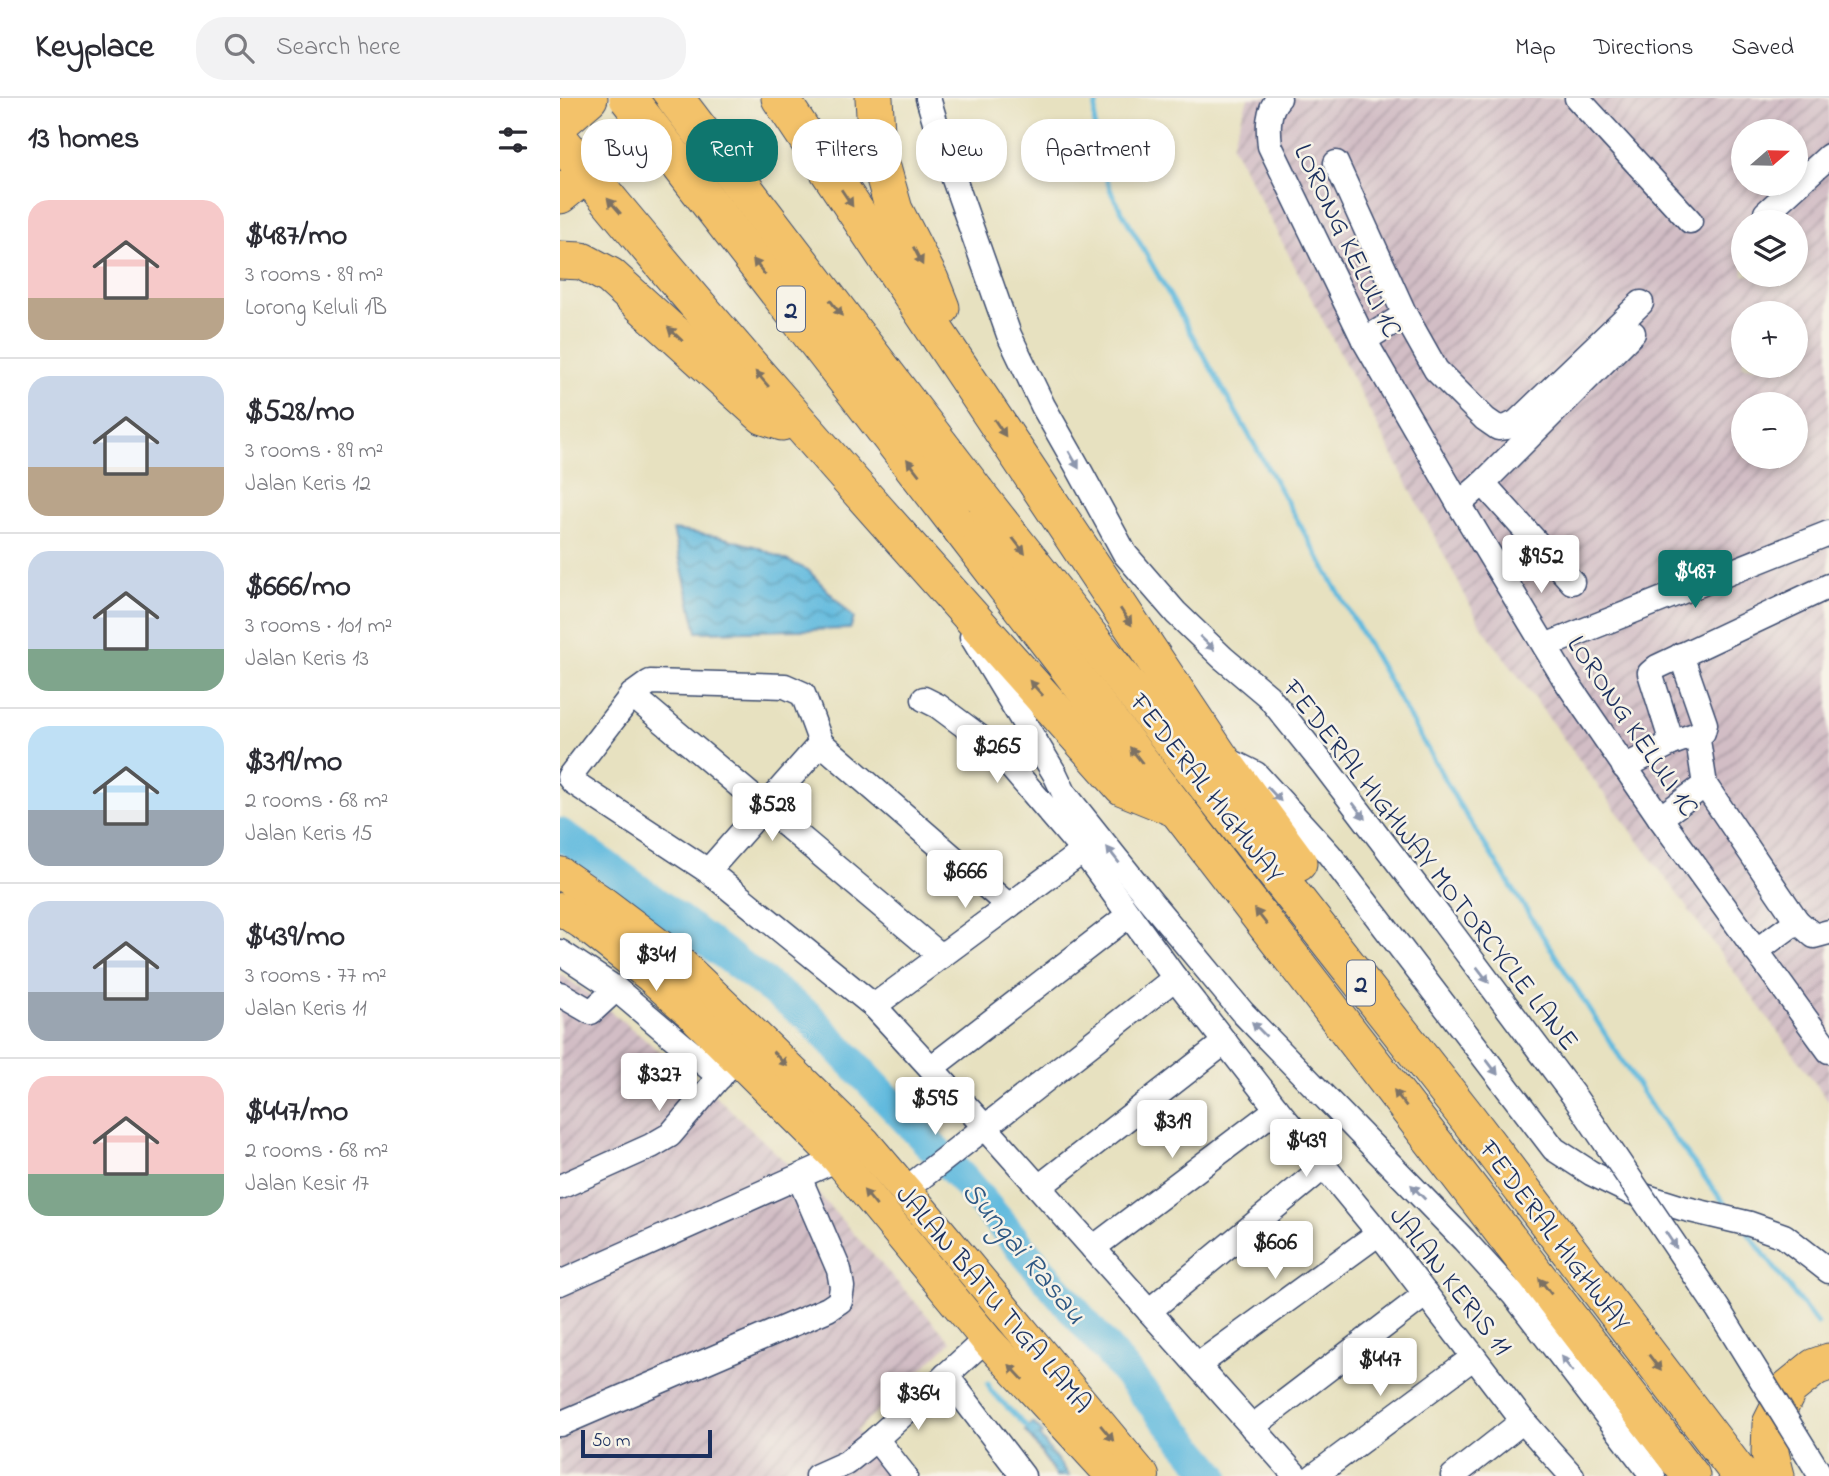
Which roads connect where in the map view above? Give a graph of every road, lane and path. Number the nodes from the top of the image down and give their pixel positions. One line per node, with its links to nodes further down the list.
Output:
1 (589, 98): 9 (highway)
2 (628, 98): 42 (highway, FEDERAL HIGHWAY / 2, one-way to 2, bridge)
3 (678, 98): 13 (highway); 64 (highway, FEDERAL HIGHWAY / 2, one-way to 64, bridge)
4 (780, 98): 21 (highway, one-way to 21)
5 (874, 98): 21 (highway, one-way to 21)
6 (928, 98): 27 (street, FEDERAL HIGHWAY MOTORCYCLE LANE, one-way to 27)
7 (1577, 98): 15 (street)
8 (1274, 107): 20 (street, LORONG KELULI 1C)
9 (560, 122)
10 (560, 140): 13 (highway)
11 (1336, 163): 18 (street)
12 (1826, 165): 14 (street)
13 (573, 184): 22 (highway, one-way to 13)
14 (1770, 210)
15 (1690, 221)
16 (560, 260): 22 (highway, one-way to 16)
17 (1641, 303): 18 (street)
18 (1405, 315): 20 (street)
19 (1633, 333): 23 (street)
20 (1364, 340): 24 (street, LORONG KELULI 1C)
21 (970, 382): 25 (highway, one-way to 25)
22 (806, 431): 28 (highway)
23 (1483, 483): 24 (street); 29 (street)
24 (1459, 504): 31 (street, LORONG KELULI 1C)
25 (1070, 533): 27 (street); 38 (highway, one-way to 38)
26 (1829, 533): 31 (street)
27 (1125, 554): 103 (street, FEDERAL HIGHWAY MOTORCYCLE LANE, one-way to 103, bridge)
28 (935, 575): 42 (highway, one-way to 28); 99 (street, one-way to 28)
29 (1572, 582)
30 (1829, 586): 32 (street)
31 (1545, 646): 39 (street, LORONG KELULI 1C)
32 (1681, 655): 35 (street); 37 (street)
33 (632, 695): 36 (street); 41 (street); 45 (street)
34 (924, 699): 44 (street, JALAN KERIS 11)
35 (1697, 734): 37 (street); 40 (street)
36 (821, 743): 41 (street); 47 (street)
37 (1672, 743): 39 (street)
38 (1219, 756): 64 (highway); 74 (street, one-way to 74)
39 (1624, 767): 43 (street, LORONG KELULI 1C)
40 (1705, 785): 43 (street); 50 (street)
41 (765, 807): 45 (street); 54 (street)
42 (1178, 809): 100 (highway, FEDERAL HIGHWAY / 2, one-way to 42)
43 (1660, 818): 53 (street, LORONG KELULI 1C)
44 (1083, 851): 47 (street); 49 (street, JALAN KERIS 11)
45 (708, 871): 58 (street)
46 (560, 873): 61 (main road, JALAN BATU TIGA LAMA)
47 (1009, 906): 54 (street)
48 (560, 909): 61 (main road, JALAN BATU TIGA LAMA)
49 (1129, 915): 55 (street, JALAN KERIS 11); 62 (street)
50 (1797, 921): 51 (street); 53 (street)
51 (1829, 932)
52 (560, 951): 56 (street)
53 (1756, 951): 60 (street, LORONG KELULI 1C)
54 (941, 956): 58 (street)
55 (1175, 978): 59 (street, JALAN KERIS 11); 65 (street)
56 (616, 989): 57 (street); 61 (street)
57 (560, 994)
58 (874, 1006): 62 (street)
59 (1225, 1042): 63 (street, JALAN KERIS 11); 71 (street)
60 (1829, 1051)
61 (737, 1056): 66 (main road, JALAN BATU TIGA LAMA); 69 (main road, JALAN BATU TIGA LAMA, one-way to 69); 70 (street)
62 (931, 1068): 65 (street)
63 (1278, 1109): 67 (street, JALAN KERIS 11); 73 (street)
64 (1463, 1112): 101 (highway, FEDERAL HIGHWAY / 2, one-way to 101)
65 (978, 1133): 69 (street); 71 (street)
66 (838, 1159): 68 (street); 78 (main road, JALAN BATU TIGA LAMA, one-way to 66)
67 (1325, 1166): 72 (street, JALAN KERIS 11); 77 (street)
68 (799, 1177): 75 (street); 85 (street)
69 (917, 1180): 94 (main road, JALAN BATU TIGA LAMA, one-way to 94)
70 (560, 1187)
71 (1039, 1187): 73 (street)
72 (1379, 1233): 76 (street, JALAN KERIS 11); 81 (street)
73 (1093, 1248): 77 (street)
74 (1829, 1271)
75 (560, 1283)
76 (1426, 1294): 79 (street, JALAN KERIS 11); 86 (street)
77 (1149, 1311): 81 (street)
78 (986, 1339): 82 (street); 83 (main road, JALAN BATU TIGA LAMA, one-way to 78)
79 (1474, 1357): 84 (street, JALAN KERIS 11); 96 (street)
80 (1829, 1362): 102 (highway)
81 (1198, 1366): 86 (street)
82 (946, 1375): 87 (street); 91 (street)
83 (1049, 1407): 92 (main road); 93 (main road, JALAN BATU TIGA LAMA)
84 (1523, 1420): 97 (street); 98 (street, JALAN KERIS 11)
85 (560, 1424)
86 (1252, 1427): 95 (street)
87 (876, 1440): 88 (street); 90 (street)
88 (849, 1470): 89 (street)
89 (817, 1476)
90 (905, 1476)
91 (1023, 1476)
92 (1092, 1476)
93 (1112, 1476)
94 (1143, 1476)
95 (1296, 1476)
96 (1314, 1476)
97 (1453, 1476)
98 (1573, 1476)
99 (1653, 1476)
100 (1691, 1476)
101 (1741, 1476)
102 (1776, 1476)
103 (1821, 1476)

